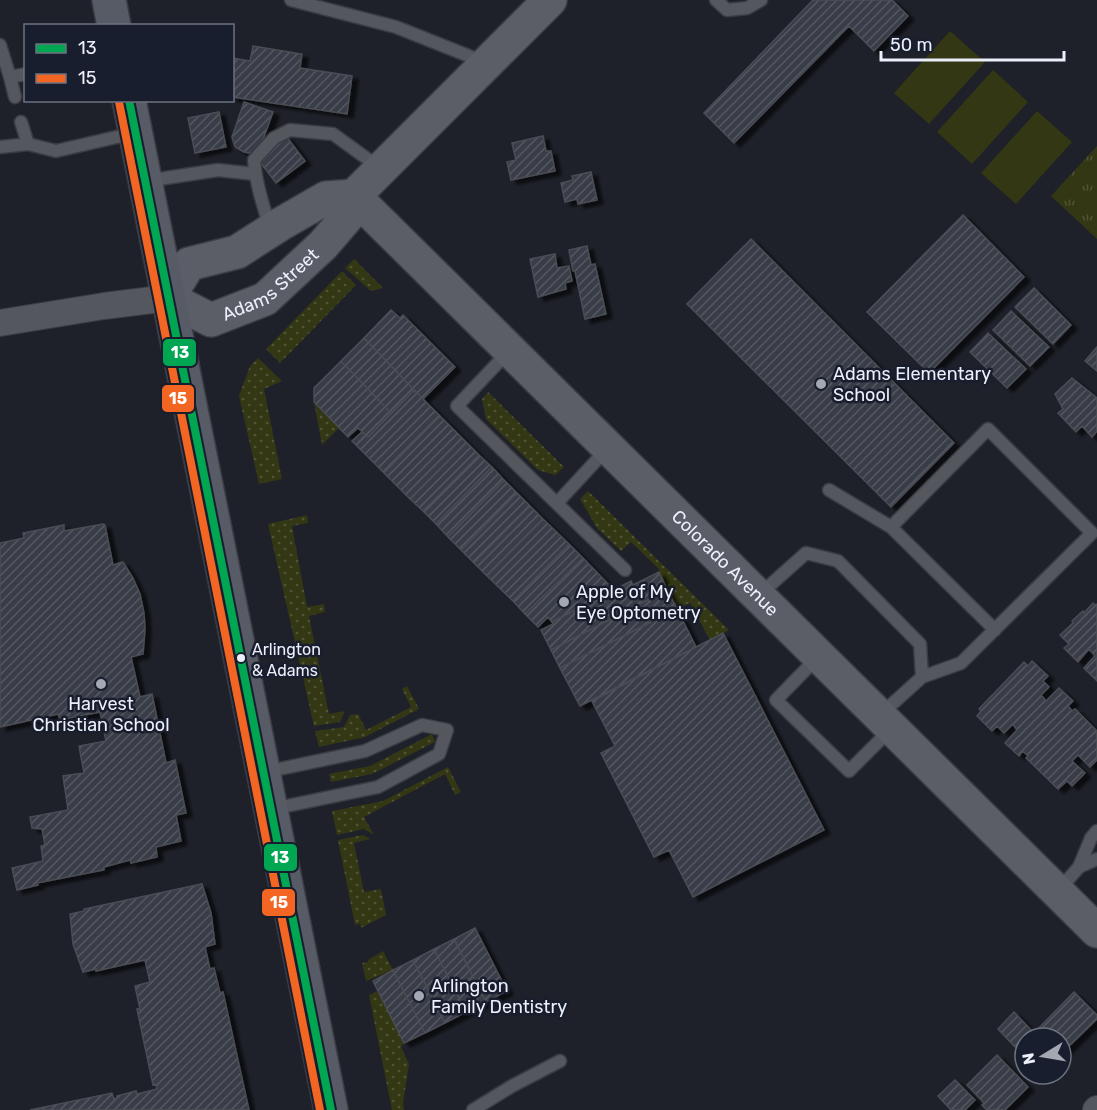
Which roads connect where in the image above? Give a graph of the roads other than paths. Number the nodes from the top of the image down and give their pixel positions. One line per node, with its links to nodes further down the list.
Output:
1 (109, 0): 6 (main road)
2 (291, 0): 8 (lane)
3 (550, 0): 8 (street, Adams Street)
4 (716, 0): 5 (lane)
5 (761, 0)
6 (114, 24)
7 (0, 45): 10 (lane)
8 (487, 63): 17 (street, Adams Street)
9 (24, 74): 10 (lane)
10 (10, 77): 11 (lane)
11 (15, 97)
12 (129, 102): 14 (main road)
13 (21, 122): 15 (lane)
14 (135, 133): 15 (lane); 19 (main road)
15 (28, 144): 16 (lane)
16 (0, 147)
17 (381, 168): 18 (lane); 20 (street, Adams Street)
18 (255, 174): 19 (lane); 21 (lane)
19 (145, 182): 22 (main road)
20 (354, 196): 21 (street); 22 (street, Adams Street); 24 (street, Colorado Avenue)
21 (271, 230): 22 (street)
22 (168, 298): 23 (street); 35 (main road)
23 (0, 323)
24 (510, 350): 25 (street, Colorado Avenue); 27 (lane)
25 (608, 447): 27 (lane); 30 (street, Colorado Avenue)
26 (830, 490): 28 (lane)
27 (557, 504): 29 (lane)
28 (891, 527): 31 (lane); 31 (lane)
29 (626, 570)
30 (759, 596): 32 (street, Colorado Avenue); 33 (lane)
31 (995, 630): 33 (lane)
32 (819, 656): 34 (street, Colorado Avenue); 34 (lane)
33 (922, 677): 34 (lane)
34 (886, 722): 40 (street, Colorado Avenue)
35 (264, 772): 36 (main road); 36 (lane)
36 (271, 809): 43 (main road)
37 (1097, 831): 39 (lane)
38 (1097, 859): 39 (lane)
39 (1079, 867): 40 (lane)
40 (1058, 891): 41 (street, Colorado Avenue)
41 (1097, 931)
42 (561, 1061): 44 (lane)
43 (331, 1110)
44 (473, 1110)

